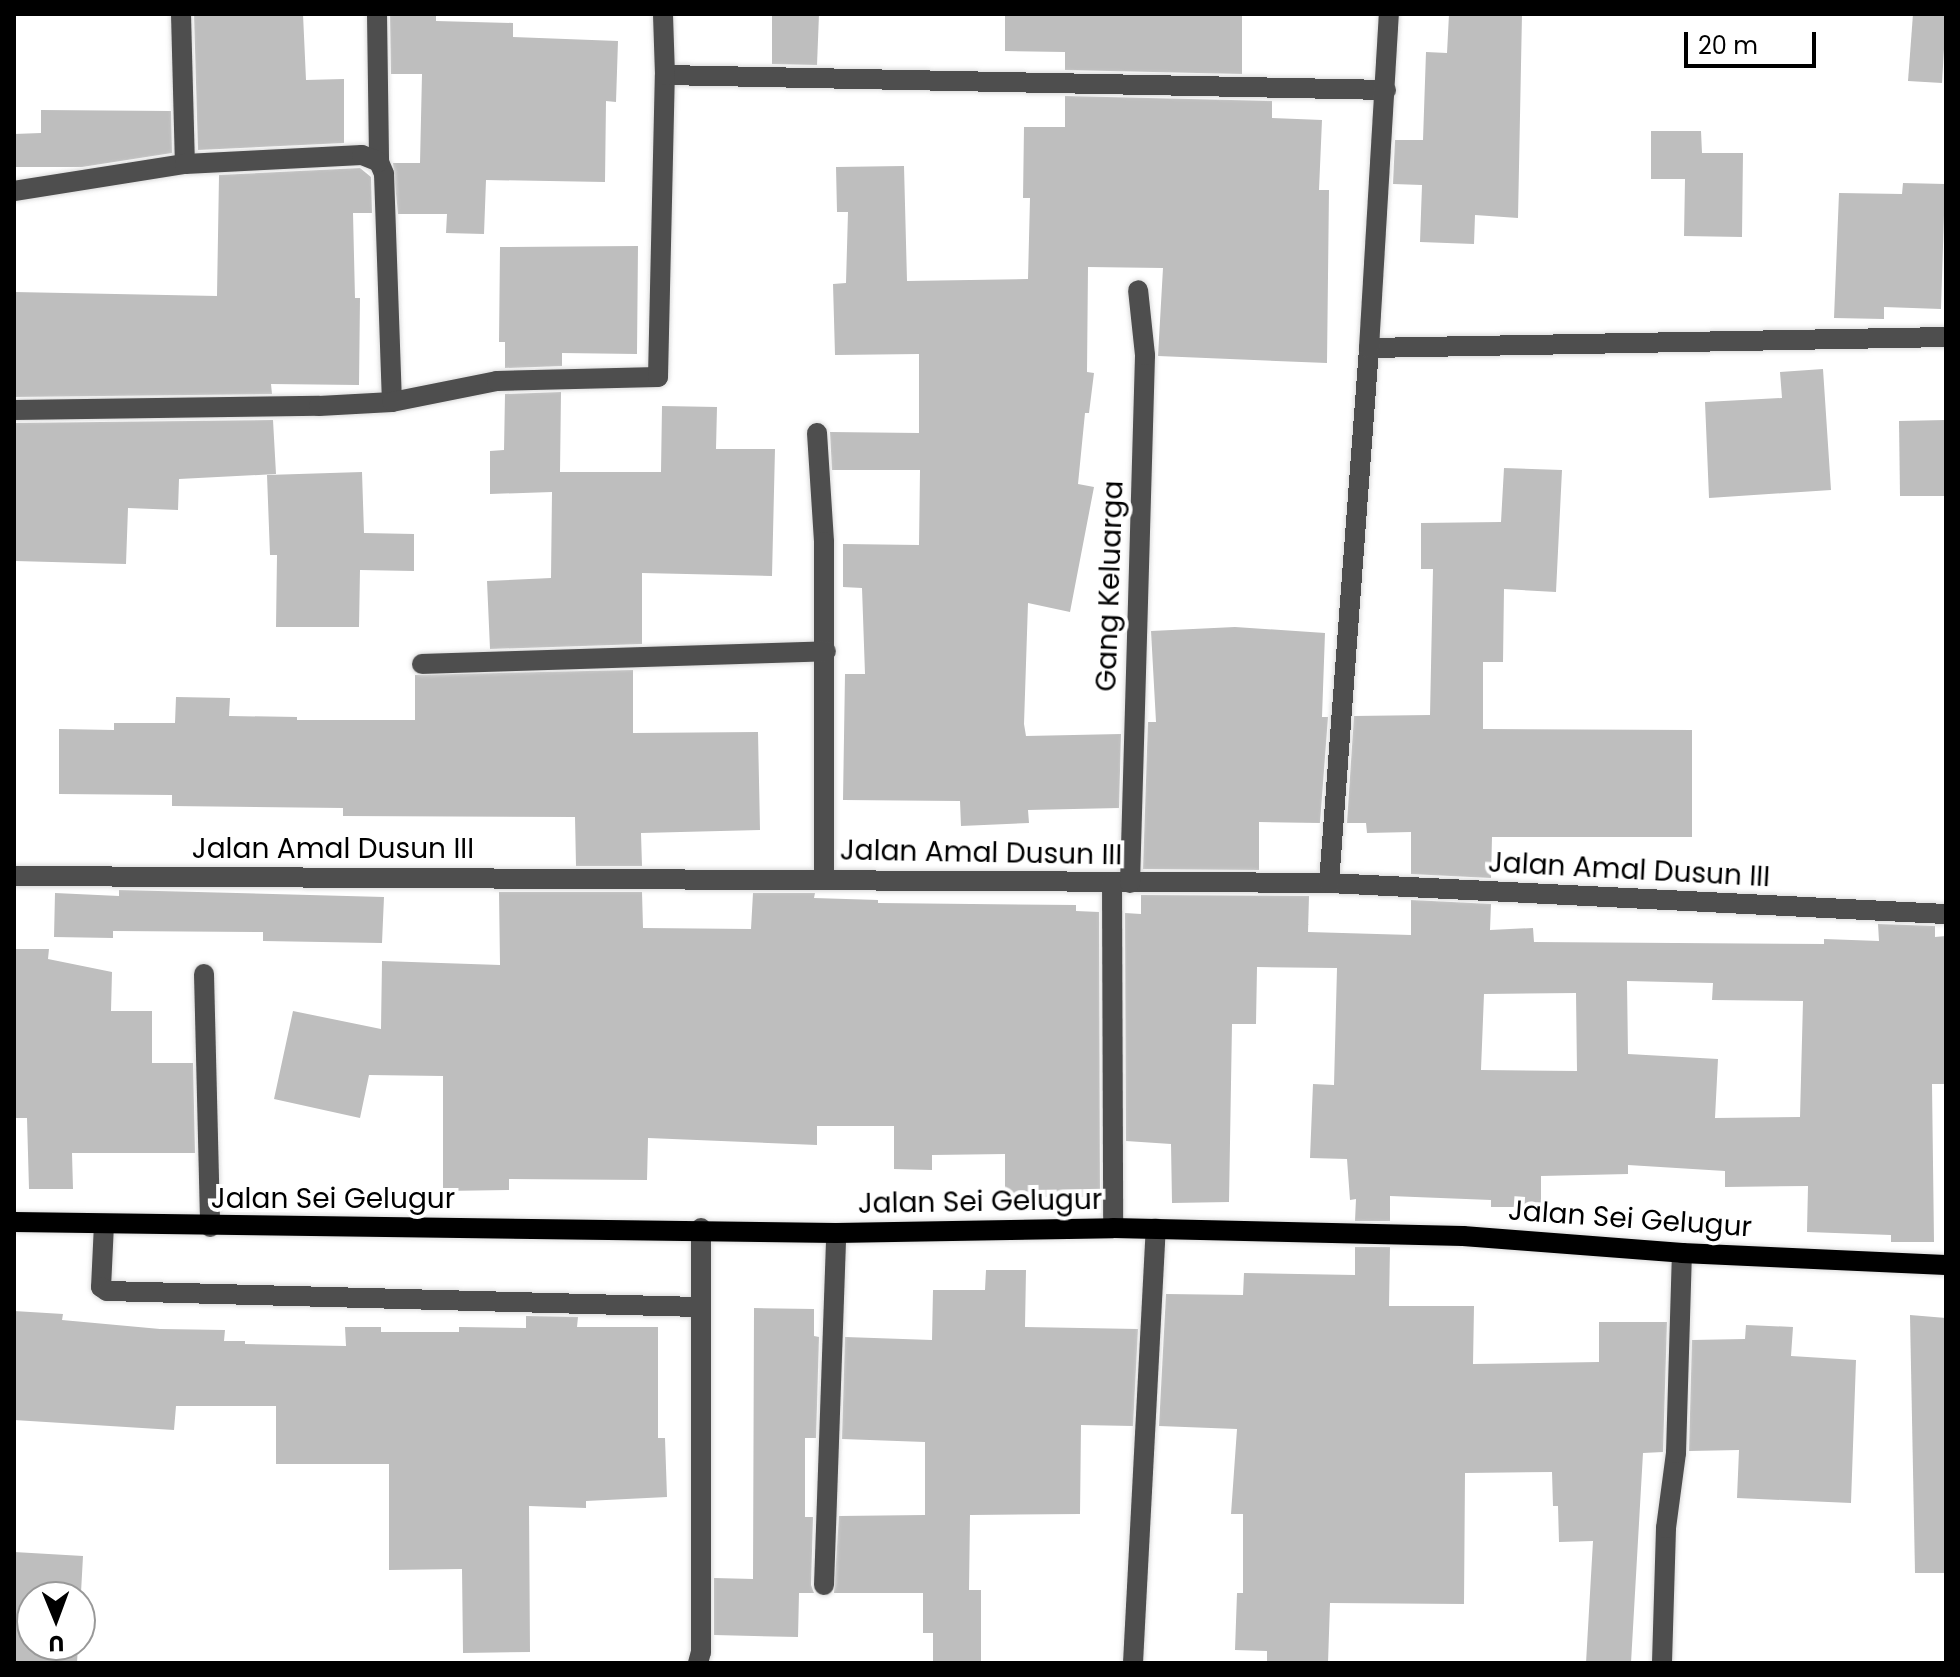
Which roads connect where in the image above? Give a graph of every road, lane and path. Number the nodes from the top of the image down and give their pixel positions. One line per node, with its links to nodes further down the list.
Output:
1 (181, 14): 8 (street)
2 (377, 14): 7 (street)
3 (663, 14): 5 (street)
4 (1389, 14): 6 (street)
5 (665, 75): 6 (street); 13 (street)
6 (1386, 90): 12 (street)
7 (379, 162): 8 (street); 13 (street)
8 (185, 164): 9 (street)
9 (14, 191)
10 (1138, 290): 20 (street, Gang Keluarga)
11 (1946, 337): 12 (street)
12 (1369, 348): 21 (street)
13 (392, 402): 14 (street)
14 (14, 410)
15 (817, 433): 16 (street)
16 (826, 651): 17 (street); 19 (street)
17 (422, 664)
18 (14, 876): 19 (street, Jalan Amal Dusun III)
19 (824, 879): 20 (street, Jalan Amal Dusun III)
20 (1121, 883): 21 (street, Jalan Amal Dusun III); 28 (street, Gang Keluarga)
21 (1329, 883): 22 (street, Jalan Amal Dusun III)
22 (1946, 914)
23 (204, 974): 26 (street)
24 (14, 1222): 25 (main road, Jalan Sei Gelugur)
25 (104, 1224): 26 (main road, Jalan Sei Gelugur); 33 (street)
26 (210, 1227): 27 (main road, Jalan Sei Gelugur)
27 (701, 1228): 30 (main road, Jalan Sei Gelugur); 33 (street)
28 (1113, 1228): 29 (main road, Jalan Sei Gelugur); 30 (main road, Jalan Sei Gelugur)
29 (1156, 1229): 31 (main road, Jalan Sei Gelugur); 36 (street)
30 (836, 1233): 34 (street)
31 (1682, 1253): 32 (main road, Jalan Sei Gelugur); 37 (street)
32 (1946, 1265)
33 (700, 1307): 35 (street)
34 (824, 1585)
35 (698, 1663)
36 (1133, 1663)
37 (1662, 1663)

